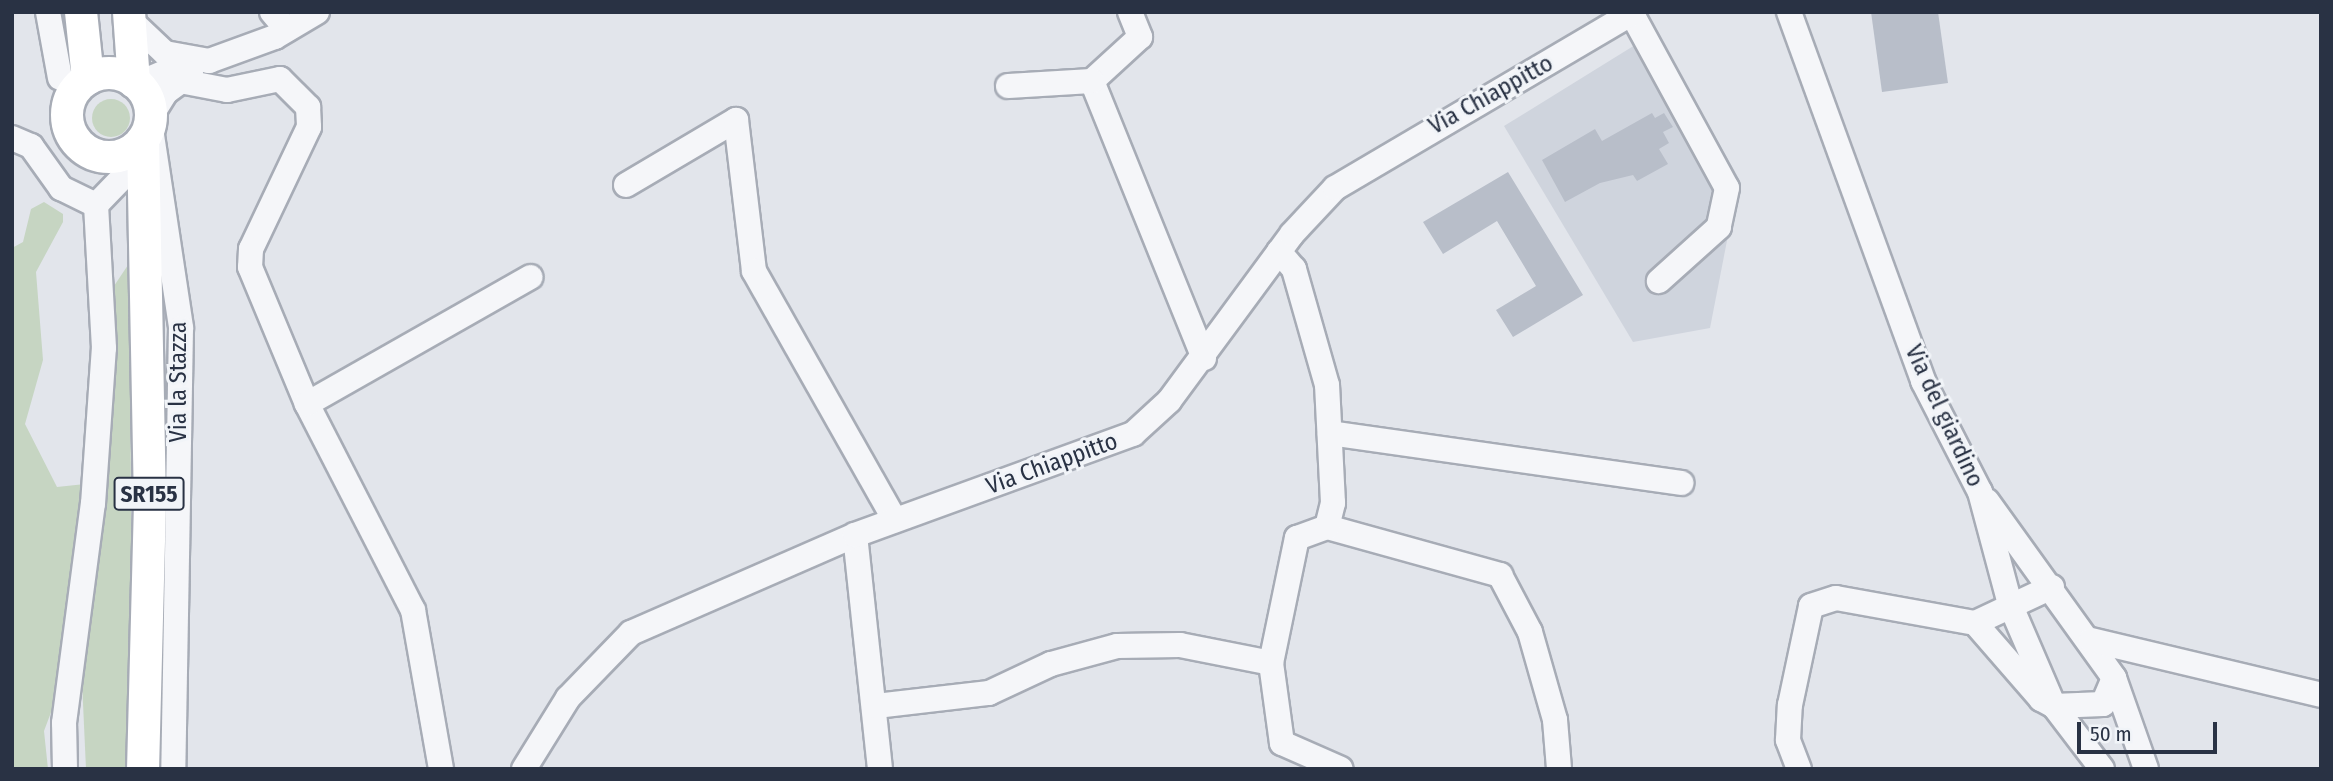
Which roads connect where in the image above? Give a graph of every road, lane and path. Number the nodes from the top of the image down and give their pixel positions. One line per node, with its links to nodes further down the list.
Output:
1 (48, 12): 10 (street)
2 (81, 12): 10 (main road)
3 (317, 12): 8 (street)
4 (1130, 12): 11 (street)
5 (1789, 12): 27 (street, Via del giardino)
6 (1633, 13): 20 (street, Via Chiappitto); 22 (street)
7 (129, 16): 9 (street); 12 (main road)
8 (279, 21): 9 (street)
9 (193, 68): 12 (street); 14 (street); 24 (street)
10 (74, 78): 12 (main road); 16 (main road)
11 (1091, 80): 13 (street); 23 (street)
12 (135, 83): 14 (main road)
13 (1008, 86)
14 (148, 126): 16 (main road); 19 (main road); 44 (street, Via la Stazza)
15 (12, 138): 18 (street)
16 (113, 166): 18 (street); 19 (main road)
17 (626, 185): 28 (street)
18 (96, 205): 40 (street)
19 (143, 220): 43 (main road, SR155)
20 (1279, 252): 23 (street, Via Chiappitto); 25 (street)
21 (531, 276): 24 (street)
22 (1660, 282)
23 (1204, 358): 28 (street, Via Chiappitto)
24 (307, 404): 45 (street)
25 (1330, 433): 26 (street); 29 (street)
26 (1681, 483)
27 (1980, 492): 31 (street); 32 (street, Via del giardino)
28 (895, 520): 30 (street, Via Chiappitto)
29 (1327, 527): 35 (street); 49 (street)
30 (855, 534): 38 (street); 46 (street, Via Chiappitto)
31 (2052, 587): 32 (street); 34 (street)
32 (2010, 604): 33 (street); 39 (street, Via del giardino)
33 (1975, 623): 39 (street); 50 (street)
34 (2091, 640): 36 (street); 37 (street)
35 (1271, 663): 38 (street); 48 (street)
36 (2114, 678): 39 (street); 52 (street)
37 (2321, 695)
38 (876, 706): 47 (street)
39 (2054, 706): 51 (street, Via del giardino)
40 (64, 723): 41 (street); 42 (street)
41 (48, 769)
42 (65, 769)
43 (143, 769)
44 (173, 769)
45 (440, 769)
46 (524, 769)
47 (880, 769)
48 (1340, 769)
49 (1559, 769)
50 (1800, 769)
51 (2102, 769)
52 (2146, 769)

